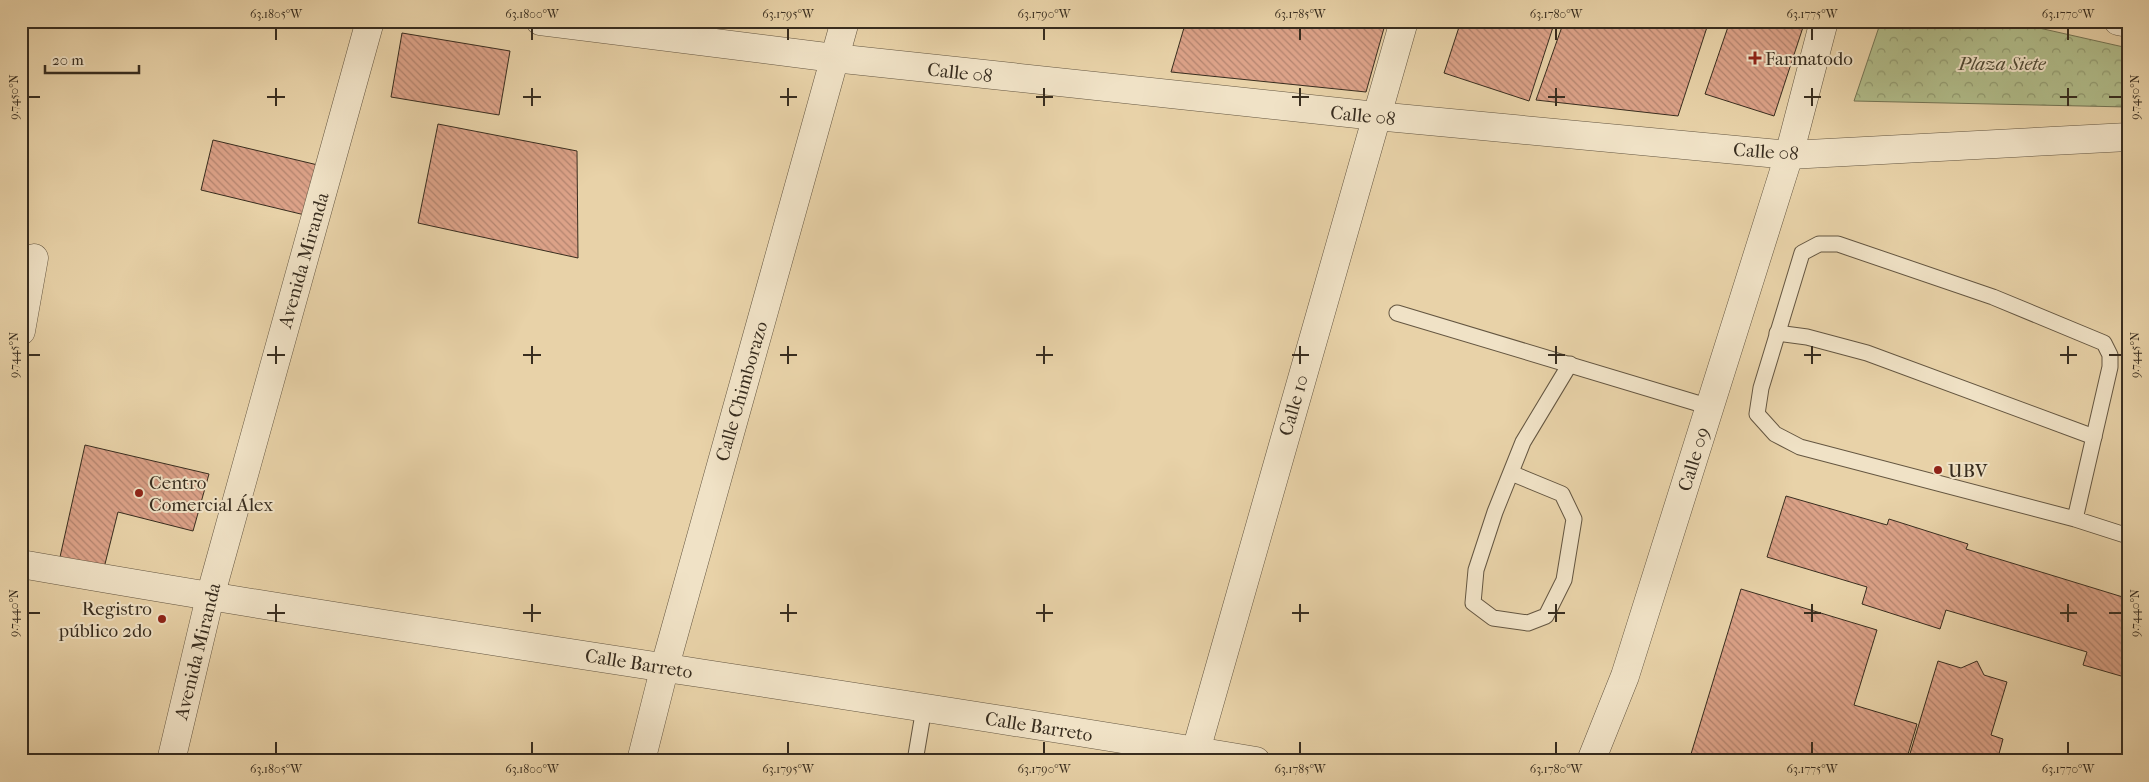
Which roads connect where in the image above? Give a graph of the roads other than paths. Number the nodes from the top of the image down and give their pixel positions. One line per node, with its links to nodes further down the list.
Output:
1 (370, 21): 23 (street, Avenida Miranda)
2 (540, 21): 8 (street, Calle 08)
3 (845, 21): 8 (street, Calle Chimborazo)
4 (1404, 21): 9 (street, Calle 10)
5 (1824, 21): 11 (street, Calle 09)
6 (2118, 21): 7 (street)
7 (2128, 23)
8 (834, 58): 9 (street, Calle 08); 24 (street, Calle Chimborazo)
9 (1376, 116): 11 (street, Calle 08); 26 (street, Calle 10)
10 (2128, 137): 11 (street, Calle 08)
11 (1789, 155): 17 (street, Calle 09)
12 (34, 258): 14 (street)
13 (1397, 313): 16 (lane)
14 (21, 331)
15 (1777, 333): 18 (lane); 18 (lane); 20 (lane)
16 (1570, 364): 17 (lane); 19 (lane)
17 (1710, 407): 31 (street, Calle 09)
18 (2094, 437): 20 (lane)
19 (1511, 473): 19 (lane)
20 (2075, 519): 21 (lane)
21 (2128, 536)
22 (21, 564): 23 (street, Calle Barreto)
23 (210, 597): 24 (street, Calle Barreto); 27 (street, Avenida Miranda)
24 (665, 666): 25 (street, Calle Barreto); 28 (street, Calle Chimborazo)
25 (924, 708): 26 (street, Calle Barreto); 29 (lane)
26 (1194, 756): 30 (street, Calle Barreto)
27 (171, 761)
28 (641, 761)
29 (916, 761)
30 (1256, 761)
31 (1591, 761)

